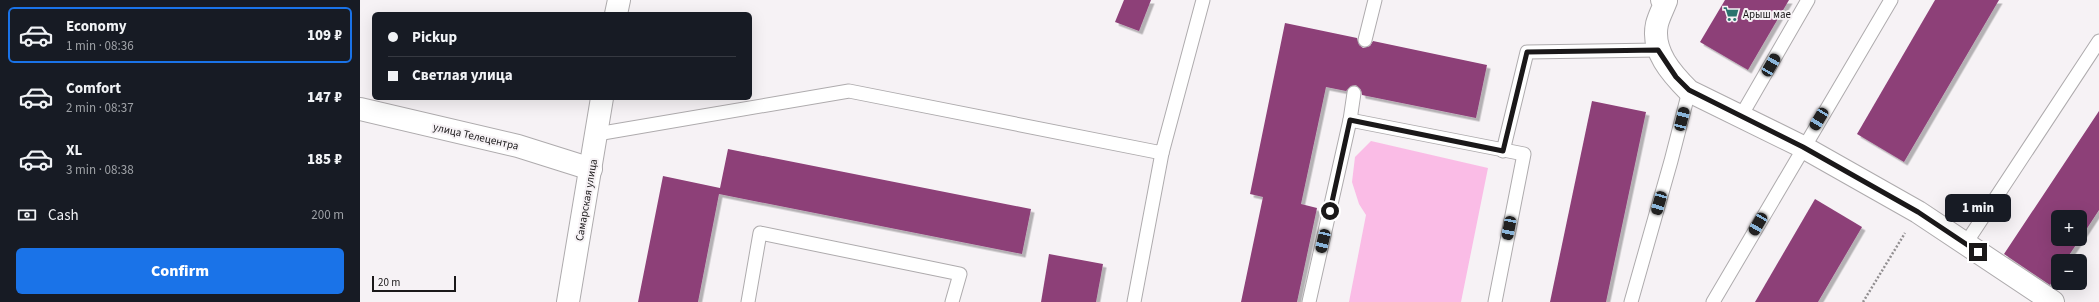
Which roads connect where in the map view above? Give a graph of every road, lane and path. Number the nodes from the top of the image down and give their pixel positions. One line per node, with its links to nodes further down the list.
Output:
1 (619, 0): 7 (street)
2 (1203, 0): 20 (lane)
3 (1375, 0): 8 (lane)
4 (1665, 0): 10 (street)
5 (1808, 0): 15 (lane)
6 (1891, 0): 18 (lane)
7 (616, 12)
8 (1366, 40)
9 (2099, 41): 23 (lane)
10 (1658, 50): 11 (street); 19 (lane)
11 (1689, 90): 15 (street); 30 (lane)
12 (1354, 93): 16 (lane)
13 (602, 100): 17 (street, Самарская улица)
14 (360, 109): 21 (street, улица Телецентра)
15 (1741, 116): 18 (street)
16 (1350, 120): 19 (lane); 28 (lane)
17 (598, 134): 20 (lane); 21 (street, Самарская улица)
18 (1803, 147): 22 (street); 31 (lane)
19 (1503, 151): 29 (lane)
20 (1162, 153): 27 (lane)
21 (591, 169): 24 (street, Самарская улица)
22 (1918, 212): 23 (street); 32 (path)
23 (1966, 243): 33 (street)
24 (568, 302)
25 (748, 302): 26 (lane)
26 (952, 302)
27 (1134, 302)
28 (1309, 302)
29 (1494, 302)
30 (1631, 302)
31 (1713, 302)
32 (1863, 302)
33 (2053, 302)

